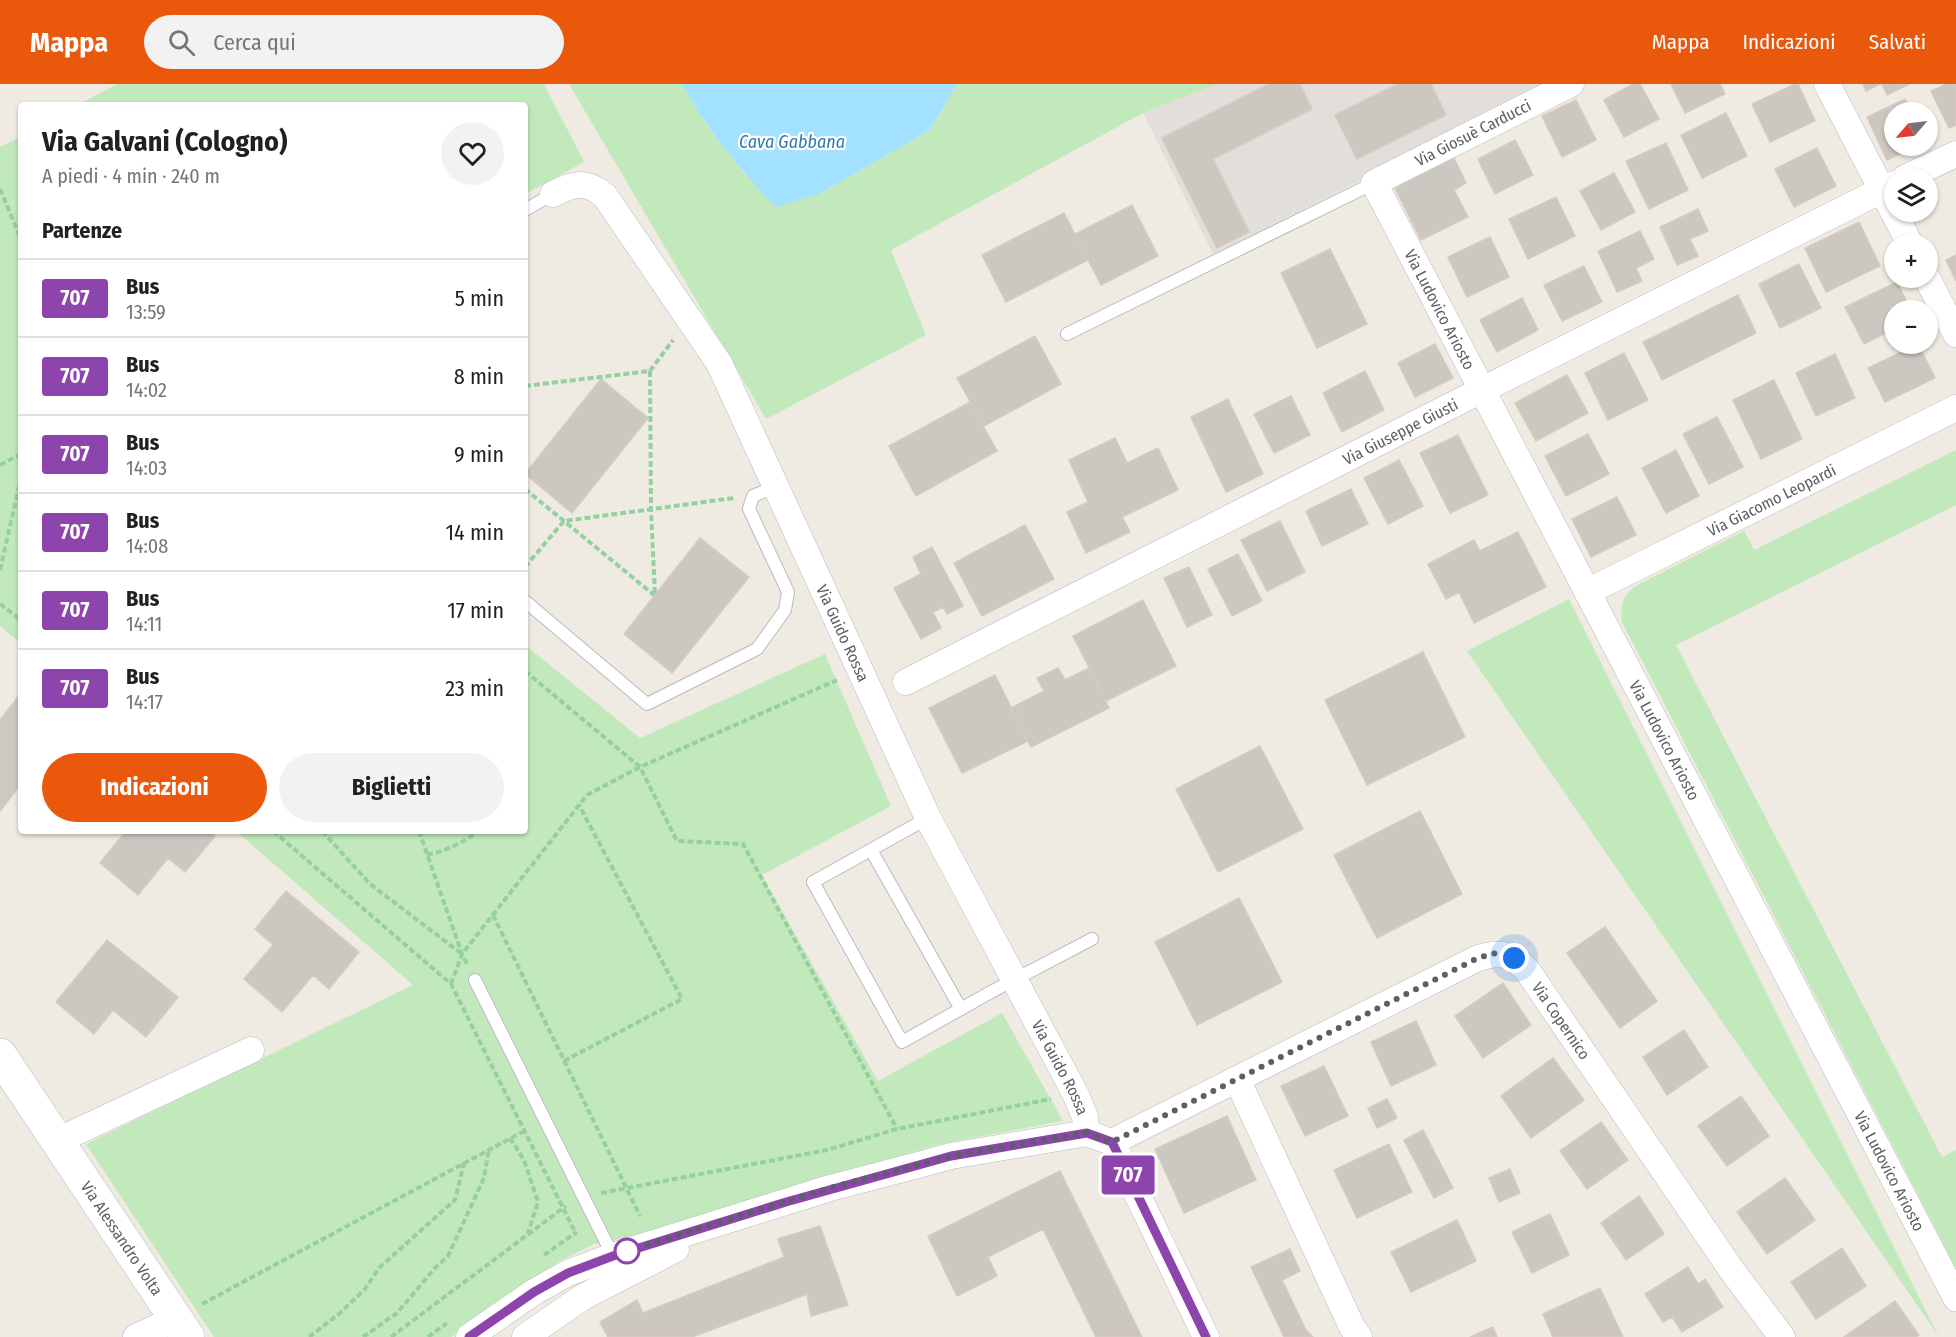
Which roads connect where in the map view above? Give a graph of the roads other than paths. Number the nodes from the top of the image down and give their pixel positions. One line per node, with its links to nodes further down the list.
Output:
1 (1571, 84): 6 (street, Via Giosuè Carducci)
2 (1827, 84): 5 (street)
3 (1956, 154): 4 (street)
4 (1926, 168)
5 (1884, 180)
6 (1374, 183): 11 (lane); 13 (street, Via Ludovico Ariosto)
7 (1884, 189): 13 (street, Via Giuseppe Giusti)
8 (553, 194): 9 (lane); 15 (street, Via Guido Rossa)
9 (528, 208)
10 (1932, 288): 12 (street)
11 (1066, 334)
12 (1956, 334)
13 (1482, 390): 16 (street, Via Ludovico Ariosto); 18 (street, Via Giuseppe Giusti)
14 (1956, 408): 16 (street, Via Giacomo Leopardi)
15 (764, 491): 17 (lane); 19 (street, Via Guido Rossa)
16 (1587, 592): 33 (street, Via Ludovico Ariosto)
17 (528, 604)
18 (906, 682)
19 (928, 818): 20 (lane); 23 (street, Via Guido Rossa)
20 (871, 850): 24 (lane); 24 (lane)
21 (1092, 939): 23 (lane)
22 (475, 980): 32 (lane)
23 (1014, 980): 24 (lane); 28 (street, Via Guido Rossa)
24 (961, 1009)
25 (251, 1050): 29 (street)
26 (0, 1055): 29 (street, Via Alessandro Volta)
27 (1237, 1079): 30 (street, Via Copernico); 39 (street); 40 (street, Via Copernico)
28 (1087, 1133): 30 (street); 31 (street)
29 (57, 1141): 34 (street, Via Alessandro Volta)
30 (1112, 1142): 38 (street)
31 (764, 1208): 32 (street); 37 (street)
32 (613, 1256): 36 (street)
33 (1956, 1298)
34 (182, 1328): 35 (street)
35 (136, 1337)
36 (469, 1337)
37 (525, 1337)
38 (1206, 1337)
39 (1359, 1337)
40 (1782, 1337)

